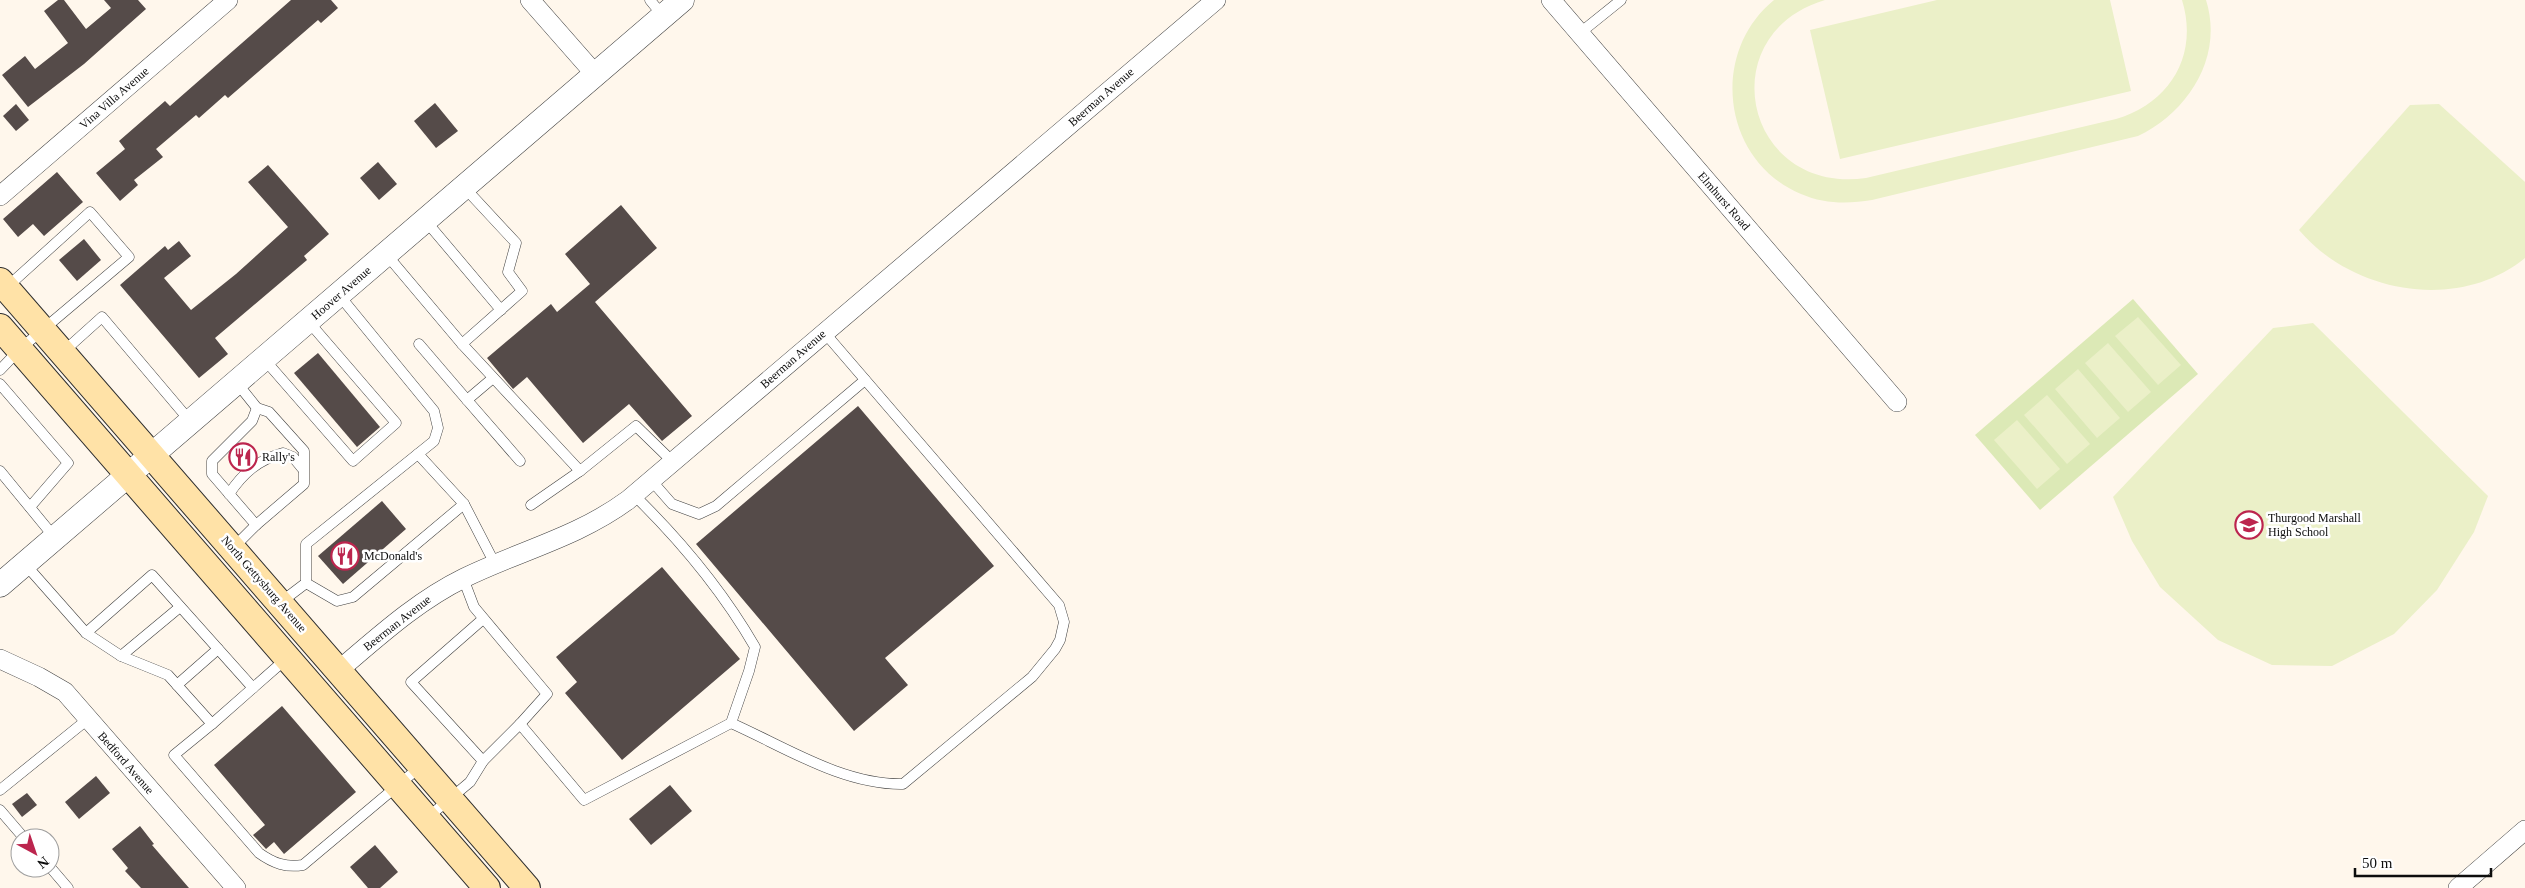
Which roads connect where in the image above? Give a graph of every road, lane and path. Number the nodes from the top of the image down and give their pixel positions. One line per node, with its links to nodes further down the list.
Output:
1 (228, 0): 11 (street, Vina Villa Avenue)
2 (530, 0): 9 (street)
3 (682, 0): 7 (street, Hoover Avenue)
4 (1216, 0): 20 (street, Beerman Avenue)
5 (1551, 0): 8 (street, Elmhurst Road)
6 (1620, 0): 8 (lane)
7 (656, 8): 9 (street, Hoover Avenue)
8 (1580, 33): 32 (street, Elmhurst Road)
9 (595, 74): 10 (street, Hoover Avenue)
10 (464, 187): 12 (street, Hoover Avenue); 16 (lane)
11 (0, 196)
12 (425, 220): 13 (street, Hoover Avenue); 16 (lane)
13 (386, 254): 15 (street, Hoover Avenue); 22 (lane)
14 (3, 285): 19 (main road, North Gettysburg Avenue); 19 (lane)
15 (339, 295): 17 (street, Hoover Avenue); 35 (lane)
16 (501, 310): 22 (lane)
17 (308, 321): 25 (street, Hoover Avenue); 25 (lane)
18 (0, 327): 23 (main road)
19 (43, 330): 23 (lane); 24 (main road, North Gettysburg Avenue)
20 (824, 332): 28 (lane); 38 (street, Beerman Avenue)
21 (419, 344): 31 (lane)
22 (462, 344): 27 (lane)
23 (20, 349): 26 (lane); 42 (main road)
24 (62, 353): 34 (lane); 36 (main road, North Gettysburg Avenue)
25 (264, 359): 29 (street, Hoover Avenue)
26 (0, 370)
27 (493, 378): 31 (lane); 40 (lane)
28 (865, 380): 43 (lane); 69 (lane)
29 (237, 383): 33 (lane); 34 (street, Hoover Avenue)
30 (0, 384): 48 (lane)
31 (467, 400): 37 (lane)
32 (1897, 402)
33 (257, 408): 39 (lane); 44 (lane)
34 (191, 422): 36 (street, Hoover Avenue)
35 (418, 454): 46 (lane); 55 (lane)
36 (152, 456): 42 (street, Hoover Avenue); 51 (main road, North Gettysburg Avenue)
37 (520, 461)
38 (673, 462): 40 (lane); 43 (street, Beerman Avenue)
39 (302, 468): 44 (lane); 49 (lane)
40 (580, 470): 47 (lane)
41 (0, 471): 48 (lane)
42 (128, 475): 50 (street, Hoover Avenue); 63 (main road)
43 (651, 480): 45 (street, Beerman Avenue)
44 (229, 494): 49 (lane)
45 (634, 495): 53 (street, Beerman Avenue); 69 (lane)
46 (464, 504): 53 (lane); 55 (lane)
47 (531, 505)
48 (30, 507): 50 (lane)
49 (256, 525): 51 (lane)
50 (54, 538): 52 (street, Hoover Avenue)
51 (233, 549): 57 (main road, North Gettysburg Avenue)
52 (25, 564): 56 (street, Hoover Avenue); 60 (lane)
53 (495, 564): 54 (street, Beerman Avenue)
54 (463, 578): 59 (lane); 65 (street, Beerman Avenue)
55 (306, 584): 57 (lane)
56 (0, 585)
57 (280, 603): 65 (main road, North Gettysburg Avenue)
58 (180, 607): 60 (lane); 61 (lane); 62 (lane)
59 (483, 618): 71 (lane); 72 (lane)
60 (86, 633): 62 (lane)
61 (218, 650): 66 (lane); 67 (lane)
62 (122, 656): 66 (lane)
63 (287, 658): 67 (lane); 74 (main road)
64 (0, 659): 68 (street, Bedford Avenue)
65 (339, 670): 73 (main road, North Gettysburg Avenue)
66 (177, 685): 70 (lane)
67 (253, 688): 70 (lane)
68 (88, 719): 75 (lane); 83 (street, Bedford Avenue)
69 (731, 723): 71 (lane)
70 (212, 724): 74 (lane)
71 (520, 724): 72 (lane)
72 (483, 761): 76 (lane)
73 (421, 766): 74 (lane); 76 (main road, North Gettysburg Avenue)
74 (398, 785): 78 (main road)
75 (0, 790)
76 (450, 799): 78 (lane); 85 (main road, North Gettysburg Avenue)
77 (0, 810): 79 (lane)
78 (427, 818): 84 (main road)
79 (15, 828)
80 (2525, 830): 86 (street)
81 (59, 878): 82 (lane)
82 (68, 888)
83 (236, 888)
84 (488, 888)
85 (527, 888)
86 (2458, 888)

